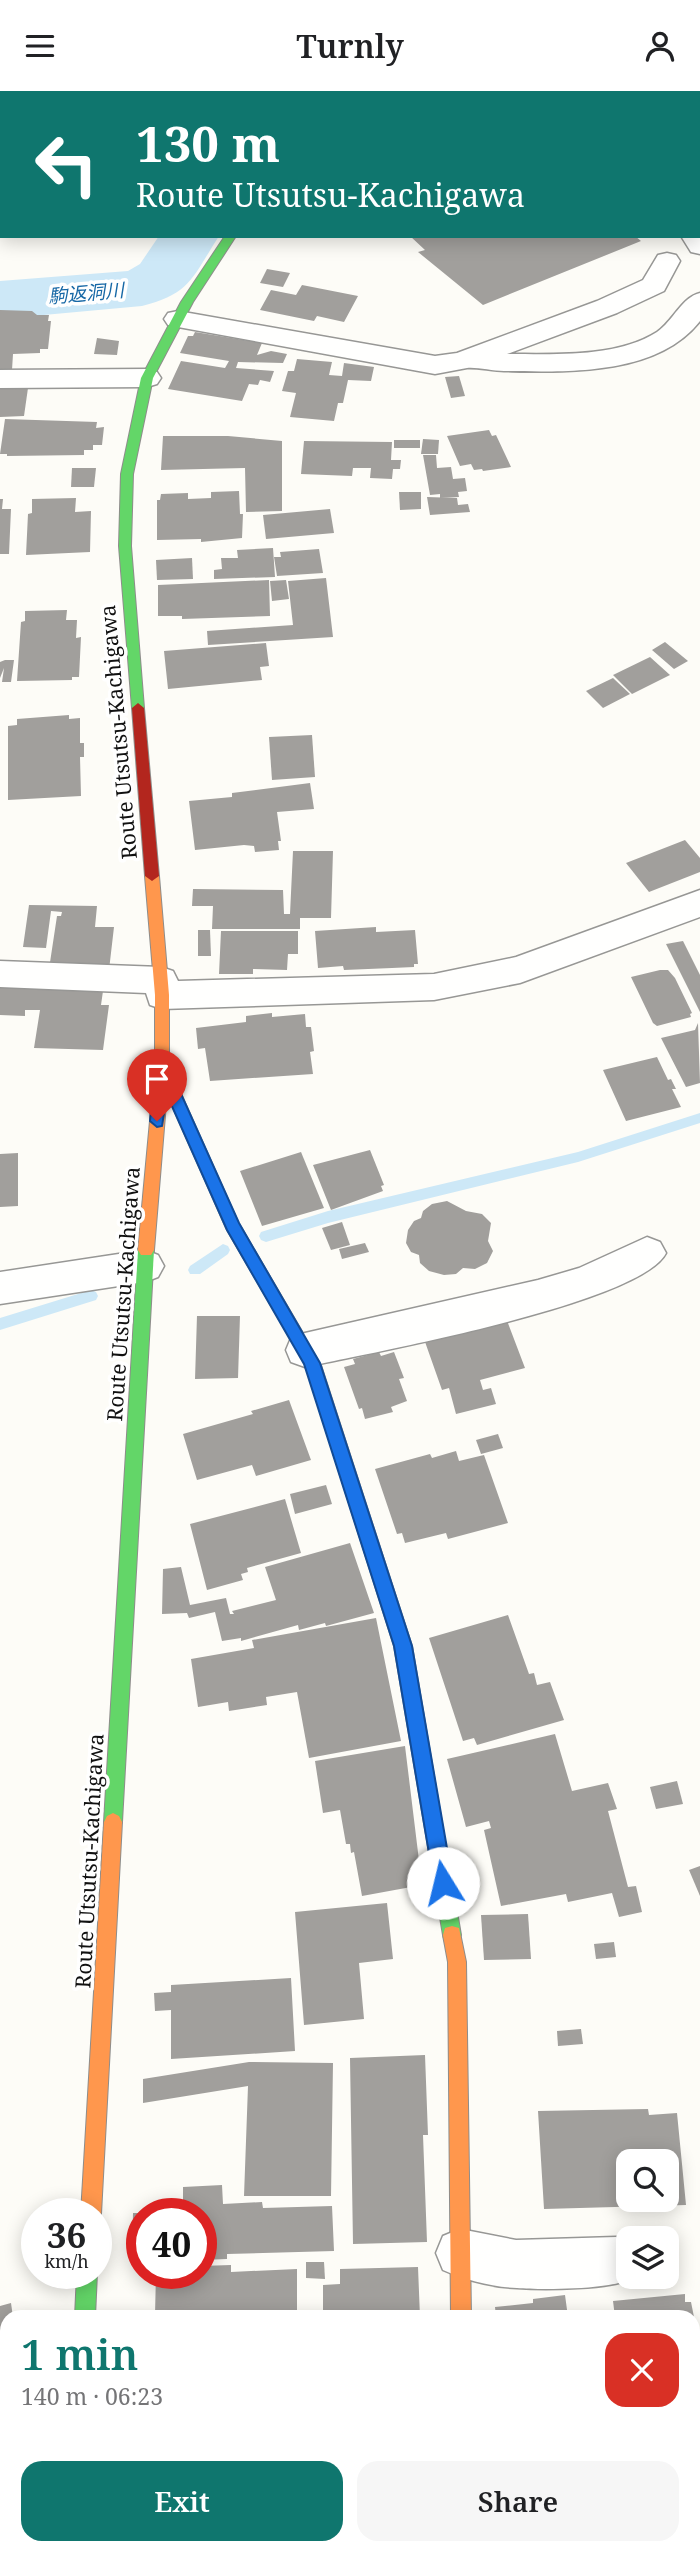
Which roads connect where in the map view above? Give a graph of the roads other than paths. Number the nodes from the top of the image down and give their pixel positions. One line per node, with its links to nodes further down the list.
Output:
1 (230, 238): 4 (main road, Route Utsutsu-Kachigawa)
2 (667, 261): 5 (street)
3 (700, 300): 5 (street)
4 (178, 319): 5 (street); 6 (main road, Route Utsutsu-Kachigawa)
5 (462, 361)
6 (147, 378): 7 (street); 10 (main road, Route Utsutsu-Kachigawa)
7 (0, 379)
8 (700, 903): 10 (street)
9 (0, 974): 10 (street)
10 (161, 988): 11 (main road, Route Utsutsu-Kachigawa)
11 (162, 1067): 13 (main road, Route Utsutsu-Kachigawa); 15 (main road)
12 (647, 1253): 15 (street)
13 (145, 1266): 14 (street); 16 (main road, Route Utsutsu-Kachigawa)
14 (0, 1288)
15 (305, 1350): 17 (main road)
16 (92, 2198)
17 (460, 2253): 18 (street); 21 (main road)
18 (616, 2261)
19 (87, 2289): 20 (main road)
20 (85, 2310)
21 (461, 2310)

